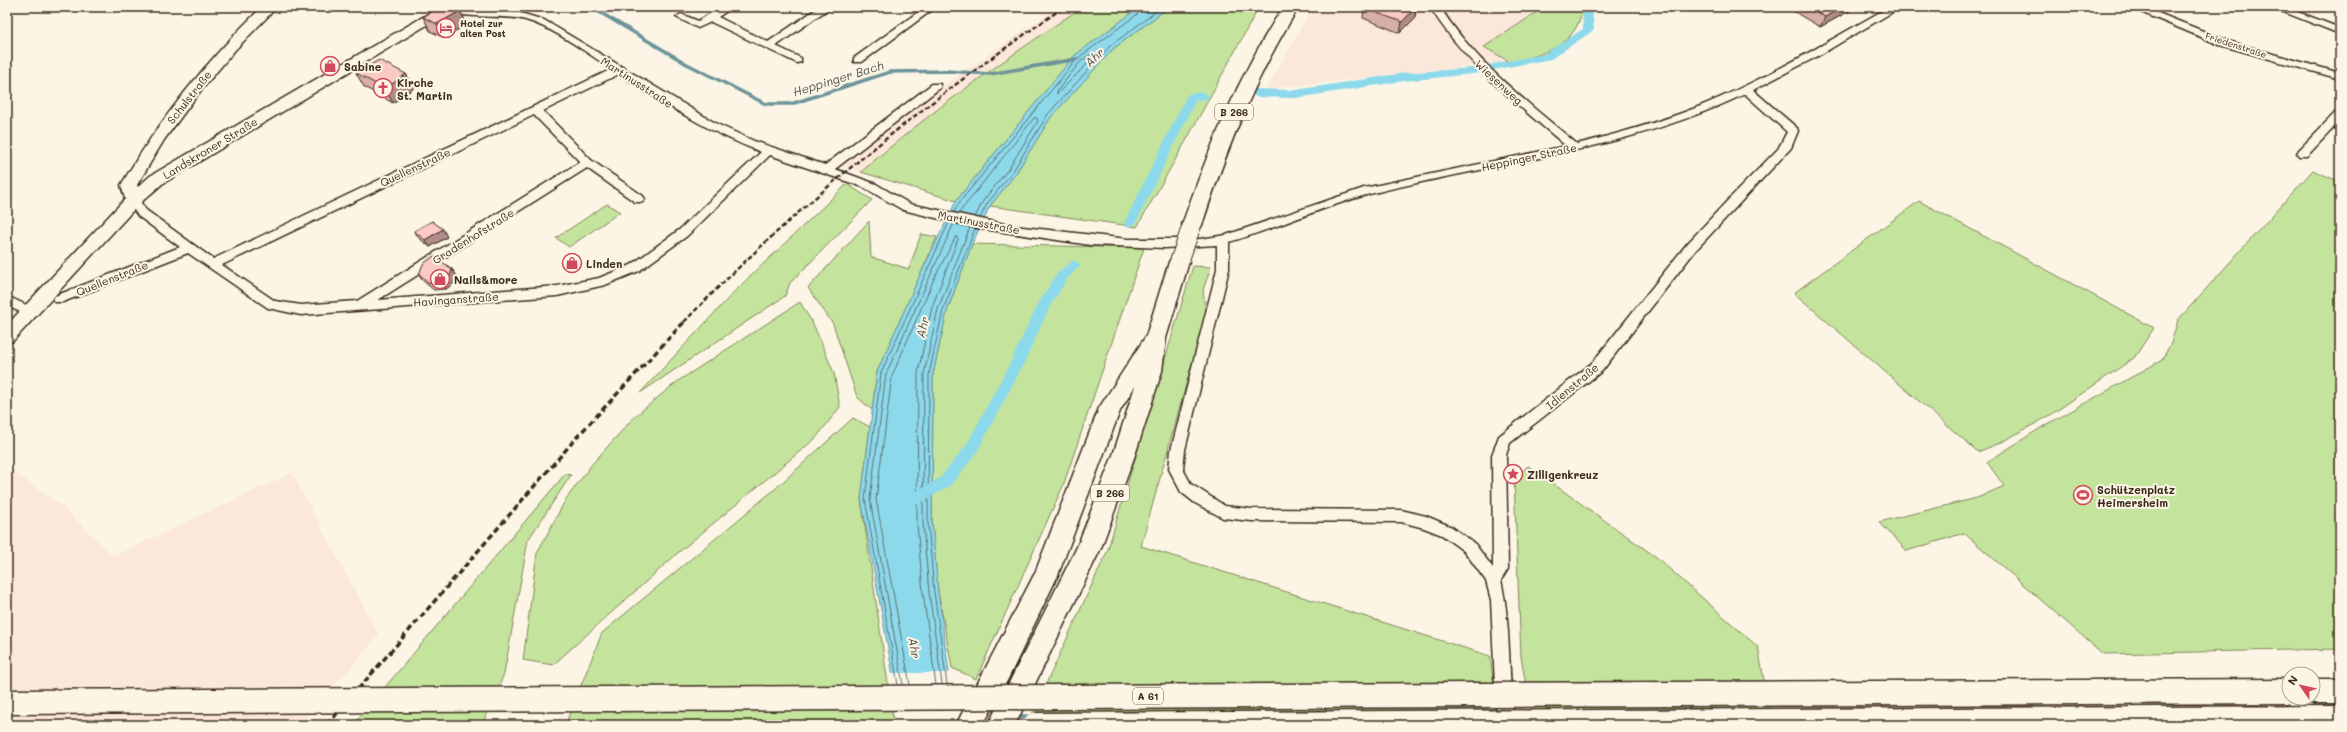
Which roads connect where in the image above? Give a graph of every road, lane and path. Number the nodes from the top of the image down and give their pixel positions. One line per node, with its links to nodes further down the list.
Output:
1 (270, 7): 29 (main road, Schulstraße)
2 (728, 7): 12 (street)
3 (826, 7): 14 (street)
4 (931, 7): 16 (street)
5 (1291, 7): 39 (highway, B 266, bridge)
6 (1435, 7): 23 (street, Wiesenweg)
7 (1896, 7): 20 (street, Heppinger Straße)
8 (2134, 7): 18 (street, Friedenstraße)
9 (2276, 7): 13 (street)
10 (445, 8): 17 (street, Martinusstraße); 29 (main road, Landskroner Straße)
11 (681, 17): 12 (street)
12 (711, 18): 14 (street)
13 (2340, 31)
14 (768, 46): 15 (street)
15 (797, 60)
16 (858, 60)
17 (619, 70): 21 (street, Quellenstraße); 24 (street, Martinusstraße)
18 (2340, 76)
19 (936, 86): 27 (street)
20 (1747, 90): 23 (street, Heppinger Straße); 40 (street, Idienstraße)
21 (537, 111): 26 (street); 33 (street, Quellenstraße)
22 (2340, 114): 25 (street)
23 (1574, 147): 30 (street, Heppinger Straße)
24 (768, 151): 27 (street, Martinusstraße); 36 (street, Havinganstraße)
25 (2303, 153)
26 (587, 163): 28 (street); 36 (street, Gradenhofstraße)
27 (826, 170): 31 (street, Martinusstraße)
28 (639, 198)
29 (133, 200): 32 (street, Havinganstraße); 37 (main road, Landskroner Straße)
30 (1223, 241): 31 (street, Heppinger Straße); 40 (street)
31 (1142, 244)
32 (188, 248): 33 (street, Havinganstraße); 34 (street, Quellenstraße)
33 (212, 265): 36 (street, Havinganstraße)
34 (59, 299)
35 (7, 301): 37 (street)
36 (358, 306)
37 (31, 312): 38 (main road, Landskroner Straße)
38 (7, 336)
39 (1156, 338): 46 (highway, B 266); 47 (highway, B 266)
40 (1493, 579): 49 (street)
41 (2340, 690): 43 (highway)
42 (2281, 691): 44 (highway, A 61, bridge)
43 (2321, 691)
44 (7, 702)
45 (2340, 718): 48 (highway, bridge)
46 (969, 725)
47 (1001, 725)
48 (1035, 725)
49 (1507, 725)

